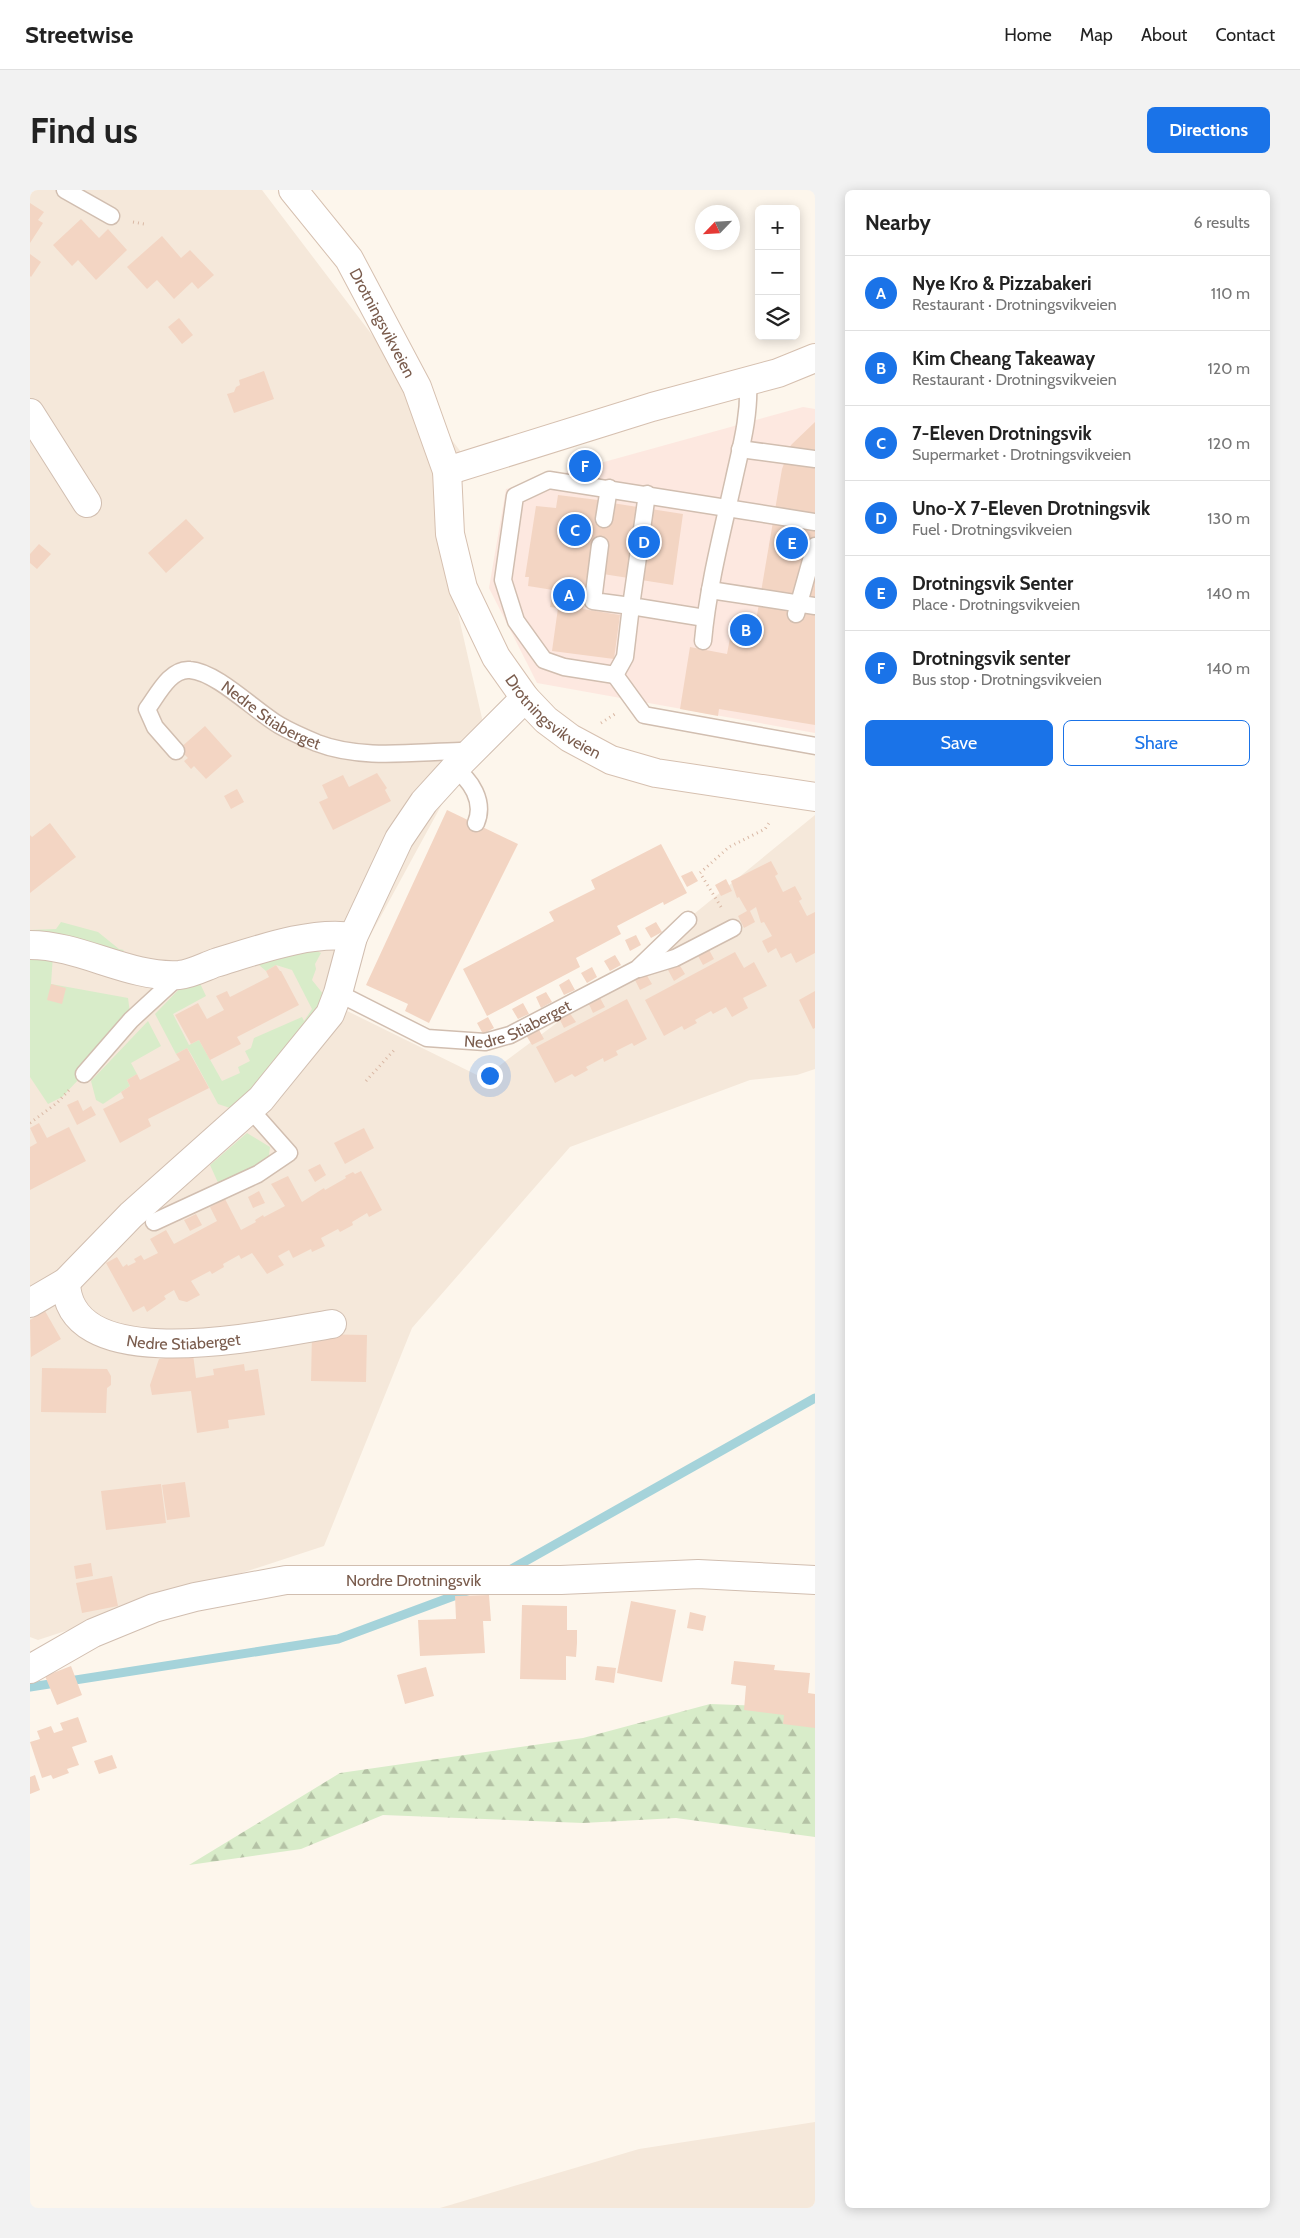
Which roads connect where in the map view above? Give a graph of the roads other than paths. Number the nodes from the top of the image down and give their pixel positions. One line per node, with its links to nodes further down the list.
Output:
1 (65, 190): 3 (lane)
2 (293, 190): 9 (street, Drotningsvikveien)
3 (111, 216)
4 (815, 358): 5 (street)
5 (748, 381): 7 (lane); 9 (street)
6 (30, 413): 12 (street)
7 (740, 449): 8 (lane); 13 (lane)
8 (815, 459)
9 (446, 471): 25 (street, Drotningsvikveien)
10 (609, 488): 11 (lane); 14 (lane); 24 (lane)
11 (647, 494): 13 (lane); 19 (lane)
12 (87, 503)
13 (727, 508): 15 (lane); 18 (lane)
14 (604, 519)
15 (815, 522)
16 (600, 544): 19 (lane)
17 (815, 546): 21 (lane)
18 (710, 590): 20 (lane); 22 (lane)
19 (631, 606): 22 (lane); 24 (lane)
20 (815, 606)
21 (796, 614)
22 (705, 618): 23 (lane)
23 (703, 641)
24 (615, 675): 26 (lane)
25 (525, 698): 28 (street); 29 (street, Drotningsvikveien)
26 (815, 746)
27 (176, 751): 28 (lane, Nedre Stiaberget)
28 (460, 762): 30 (lane); 33 (street)
29 (815, 797)
30 (476, 823)
31 (688, 920): 35 (lane, Nedre Stiaberget)
32 (734, 928): 35 (lane, Nedre Stiaberget)
33 (353, 937): 36 (street); 37 (street)
34 (30, 945): 36 (street)
35 (637, 969): 37 (lane, Nedre Stiaberget)
36 (180, 975): 38 (lane)
37 (338, 992): 39 (street)
38 (84, 1074)
39 (250, 1109): 40 (lane); 41 (street)
40 (154, 1222)
41 (66, 1282): 42 (street); 43 (street, Nedre Stiaberget)
42 (30, 1303)
43 (332, 1324)
44 (815, 1580): 45 (street, Nordre Drotningsvik)
45 (30, 1669)

